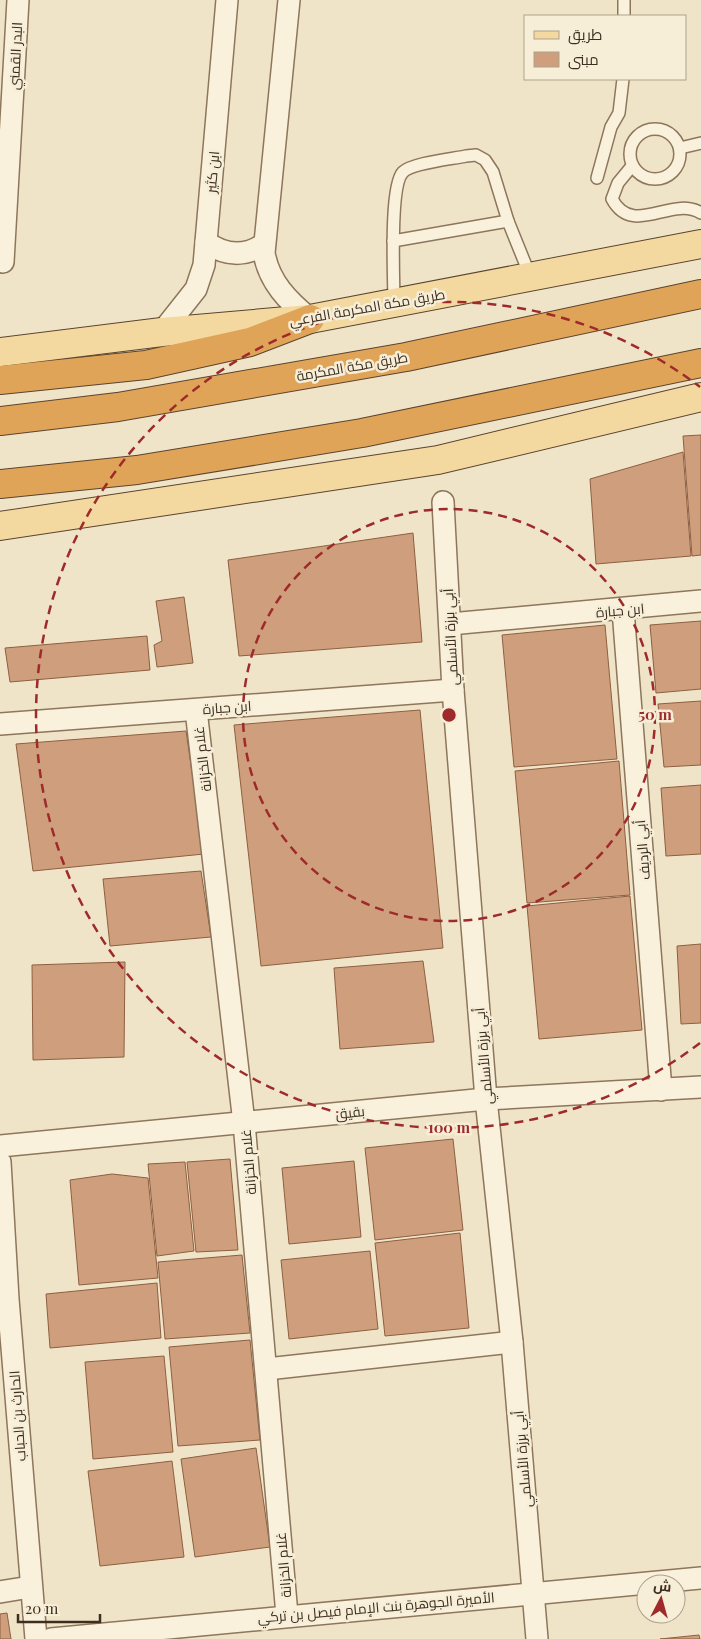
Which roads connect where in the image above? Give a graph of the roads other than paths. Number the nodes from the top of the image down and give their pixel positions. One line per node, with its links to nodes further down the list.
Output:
1 (18, 0): 17 (street, البدر القمني)
2 (227, 0): 13 (street, ابن كثير)
3 (290, 0): 15 (street)
4 (624, 0): 5 (lane)
5 (624, 15)
6 (623, 80): 10 (lane)
7 (701, 143): 8 (lane)
8 (680, 148): 9 (lane); 9 (lane)
9 (632, 166): 11 (lane)
10 (598, 178)
11 (701, 212)
12 (508, 221): 14 (lane); 14 (lane); 18 (lane)
13 (206, 242): 15 (street); 22 (street, ابن كثير)
14 (393, 242): 20 (lane)
15 (264, 244): 21 (street)
16 (701, 244): 18 (main road, طريق مكة المكرمة الفرعي)
17 (3, 262)
18 (531, 278): 20 (main road, طريق مكة المكرمة الفرعي)
19 (701, 294): 29 (highway, طريق مكة المكرمة)
20 (394, 303): 21 (main road, طريق مكة المكرمة الفرعي)
21 (310, 319): 22 (main road, طريق مكة المكرمة الفرعي); 25 (highway)
22 (162, 332): 23 (main road, طريق مكة المكرمة الفرعي)
23 (0, 352)
24 (701, 363): 30 (highway)
25 (0, 380)
26 (701, 398): 27 (main road)
27 (673, 402): 28 (main road); 32 (main road)
28 (701, 403)
29 (0, 421)
30 (0, 484)
31 (443, 502): 35 (street, أبي برزة الأسلمي)
32 (0, 526)
33 (701, 601): 34 (street, ابن جبارة)
34 (623, 610): 35 (street, ابن جبارة); 40 (street, أبي الرديف)
35 (450, 624): 36 (street, أبي برزة الأسلمي)
36 (453, 690): 37 (street, ابن جبارة); 41 (street, أبي برزة الأسلمي)
37 (196, 710): 38 (street, ابن جبارة); 42 (street, غلام الخزانة)
38 (0, 724)
39 (701, 1087): 40 (street, بقيق)
40 (661, 1090): 41 (street, بقيق)
41 (486, 1099): 42 (street, بقيق); 46 (street, أبي برزة الأسلمي)
42 (244, 1123): 43 (street, بقيق); 47 (street, غلام الخزانة)
43 (0, 1146)
44 (0, 1162): 45 (street, الحارث بن الحباب)
45 (4, 1299): 49 (street, الحارث بن الحباب)
46 (512, 1342): 47 (street); 51 (street, أبي برزة الأسلمي)
47 (267, 1369): 52 (street, غلام الخزانة)
48 (701, 1578): 51 (street, الأميرة الجوهرة بنت الإمام فيصل بن تركي)
49 (30, 1587): 50 (street); 53 (street, الحارث بن الحباب)
50 (0, 1592)
51 (533, 1593): 52 (street, الأميرة الجوهرة بنت الإمام فيصل بن تركي); 55 (street, أبي برزة الأسلمي)
52 (287, 1615): 54 (street, الأميرة الجوهرة بنت الإمام فيصل بن تركي)
53 (36, 1639)
54 (51, 1639)
55 (538, 1639)

